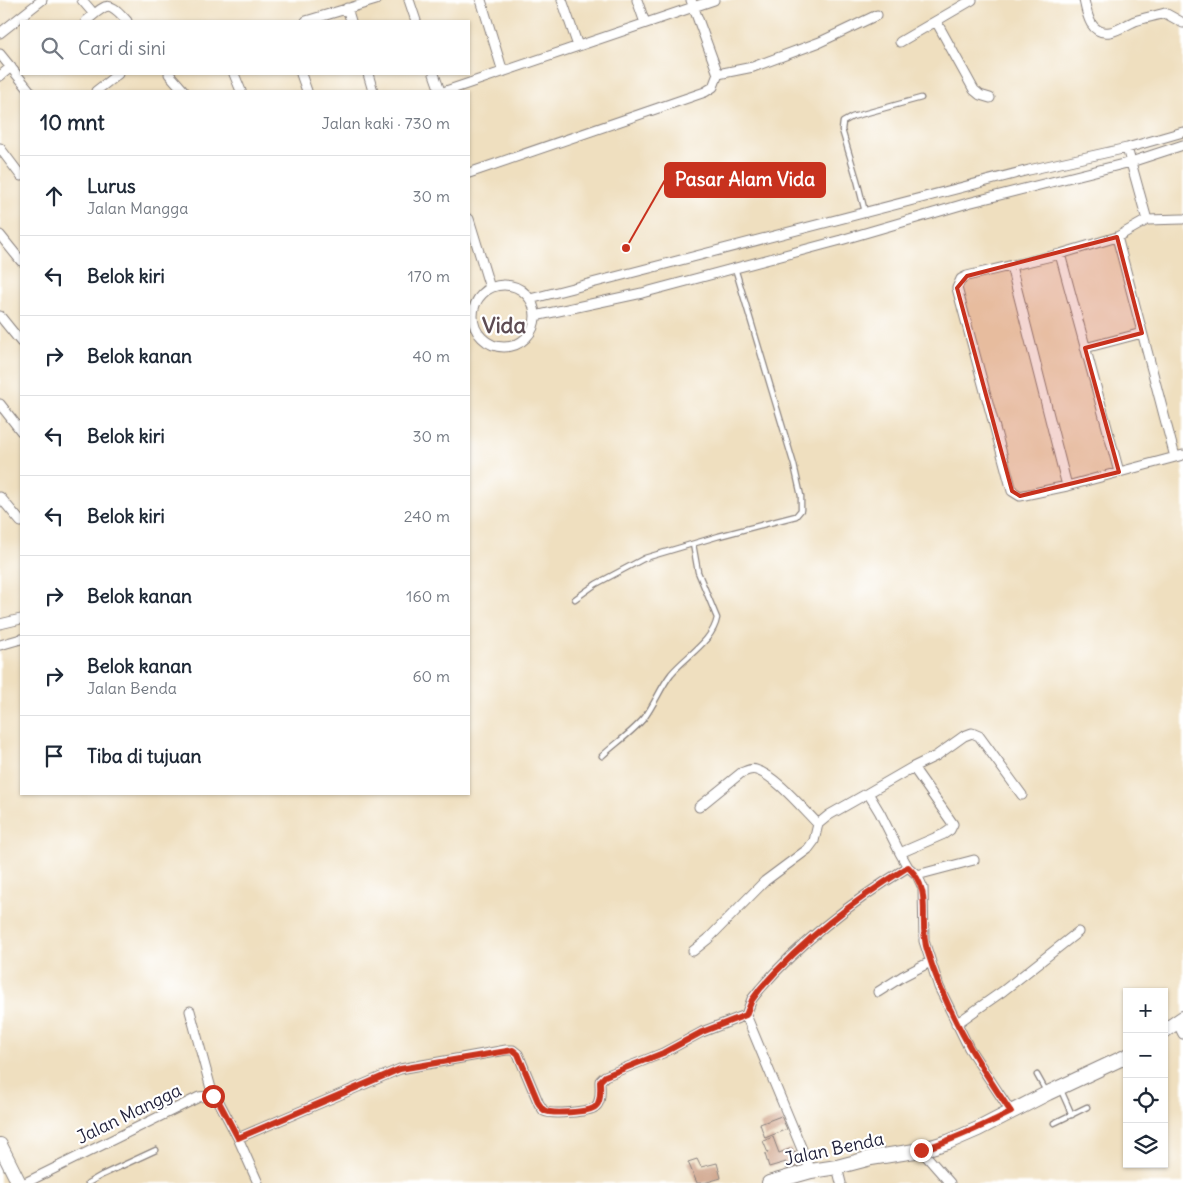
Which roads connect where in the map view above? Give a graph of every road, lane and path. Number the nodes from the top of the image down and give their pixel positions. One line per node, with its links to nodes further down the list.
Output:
1 (42, 0): 23 (street)
2 (82, 0): 13 (street)
3 (376, 0): 12 (street)
4 (409, 0): 19 (street)
5 (481, 0): 28 (street)
6 (562, 0): 25 (street)
7 (637, 0): 21 (street)
8 (714, 0): 11 (street)
9 (972, 0): 20 (street)
10 (1084, 0): 22 (street)
11 (692, 3): 21 (street); 29 (street)
12 (347, 8): 17 (street); 18 (street)
13 (94, 14): 15 (street); 16 (street)
14 (877, 16): 29 (street)
15 (87, 20)
16 (127, 20)
17 (309, 20)
18 (351, 20)
19 (416, 20)
20 (936, 21): 24 (street); 47 (street)
21 (645, 23): 25 (street)
22 (1183, 23)
23 (0, 33)
24 (900, 42)
25 (578, 46): 28 (street)
26 (0, 54): 27 (street)
27 (11, 67): 30 (street); 37 (street)
28 (503, 72): 45 (street)
29 (718, 74): 53 (street)
30 (20, 75): 38 (street)
31 (117, 75): 39 (street)
32 (170, 75): 40 (street)
33 (234, 75): 41 (street)
34 (301, 75): 42 (street)
35 (368, 75): 43 (street)
36 (434, 75): 44 (street)
37 (0, 76)
38 (29, 90)
39 (97, 90)
40 (182, 90)
41 (240, 90)
42 (308, 90)
43 (373, 90)
44 (440, 90)
45 (449, 90)
46 (921, 98): 55 (lane)
47 (990, 98)
48 (1183, 132): 51 (street)
49 (1183, 146): 52 (street)
50 (0, 148): 54 (street)
51 (1127, 148): 52 (street); 55 (street)
52 (1132, 162): 57 (street); 64 (street)
53 (470, 173)
54 (20, 175)
55 (865, 212): 66 (street)
56 (1183, 219): 57 (street)
57 (1147, 220): 60 (street)
58 (470, 222): 65 (street)
59 (0, 235): 62 (street)
60 (1117, 237): 61 (street); 70 (street)
61 (1060, 254): 63 (street); 73 (street)
62 (20, 260)
63 (1011, 266): 78 (street); 78 (street)
64 (735, 268): 68 (street); 81 (lane)
65 (490, 288): 66 (street); 69 (street)
66 (530, 299): 68 (street)
67 (0, 316): 72 (street)
68 (535, 316): 71 (street)
69 (471, 318): 71 (street)
70 (1142, 333): 73 (street); 76 (street)
71 (473, 335)
72 (20, 341)
73 (1085, 348): 77 (street)
74 (0, 404): 75 (street)
75 (20, 430)
76 (1179, 456): 77 (street)
77 (1119, 472): 78 (street)
78 (1067, 486)
79 (0, 498): 80 (street)
80 (20, 518)
81 (693, 544): 82 (lane); 87 (lane)
82 (576, 599)
83 (20, 619): 84 (street)
84 (0, 624)
85 (20, 639): 86 (street)
86 (0, 645)
87 (602, 756)
88 (913, 767): 89 (street); 90 (street); 93 (street)
89 (868, 793): 92 (street); 93 (street)
90 (1022, 796)
91 (699, 807): 92 (street)
92 (818, 824): 98 (street)
93 (900, 853): 95 (street)
94 (974, 860): 96 (street)
95 (908, 867): 96 (street); 102 (street)
96 (916, 875): 99 (street)
97 (1078, 932): 103 (street)
98 (693, 951)
99 (930, 962): 100 (street); 103 (street)
100 (878, 992)
101 (190, 1011): 109 (street)
102 (746, 1015): 114 (street); 119 (street)
103 (956, 1024): 111 (street)
104 (1181, 1025): 105 (street)
105 (1168, 1030)
106 (1123, 1058): 108 (street, Jalan Benda)
107 (1036, 1075): 108 (lane)
108 (1054, 1090): 111 (street, Jalan Benda); 112 (lane)
109 (213, 1096): 114 (street); 122 (street, Jalan Mangga)
110 (1087, 1107): 112 (lane)
111 (1011, 1112): 117 (street, Jalan Benda)
112 (1072, 1114): 113 (lane)
113 (1054, 1123)
114 (238, 1138): 124 (street)
115 (0, 1145): 121 (street)
116 (156, 1150): 123 (lane)
117 (921, 1150): 118 (street, Jalan Benda); 126 (street)
118 (837, 1167): 119 (street, Jalan Benda); 125 (street)
119 (811, 1171): 120 (street, Jalan Benda)
120 (773, 1182)
121 (19, 1183)
122 (25, 1183)
123 (88, 1183)
124 (258, 1183)
125 (841, 1183)
126 (950, 1183)

